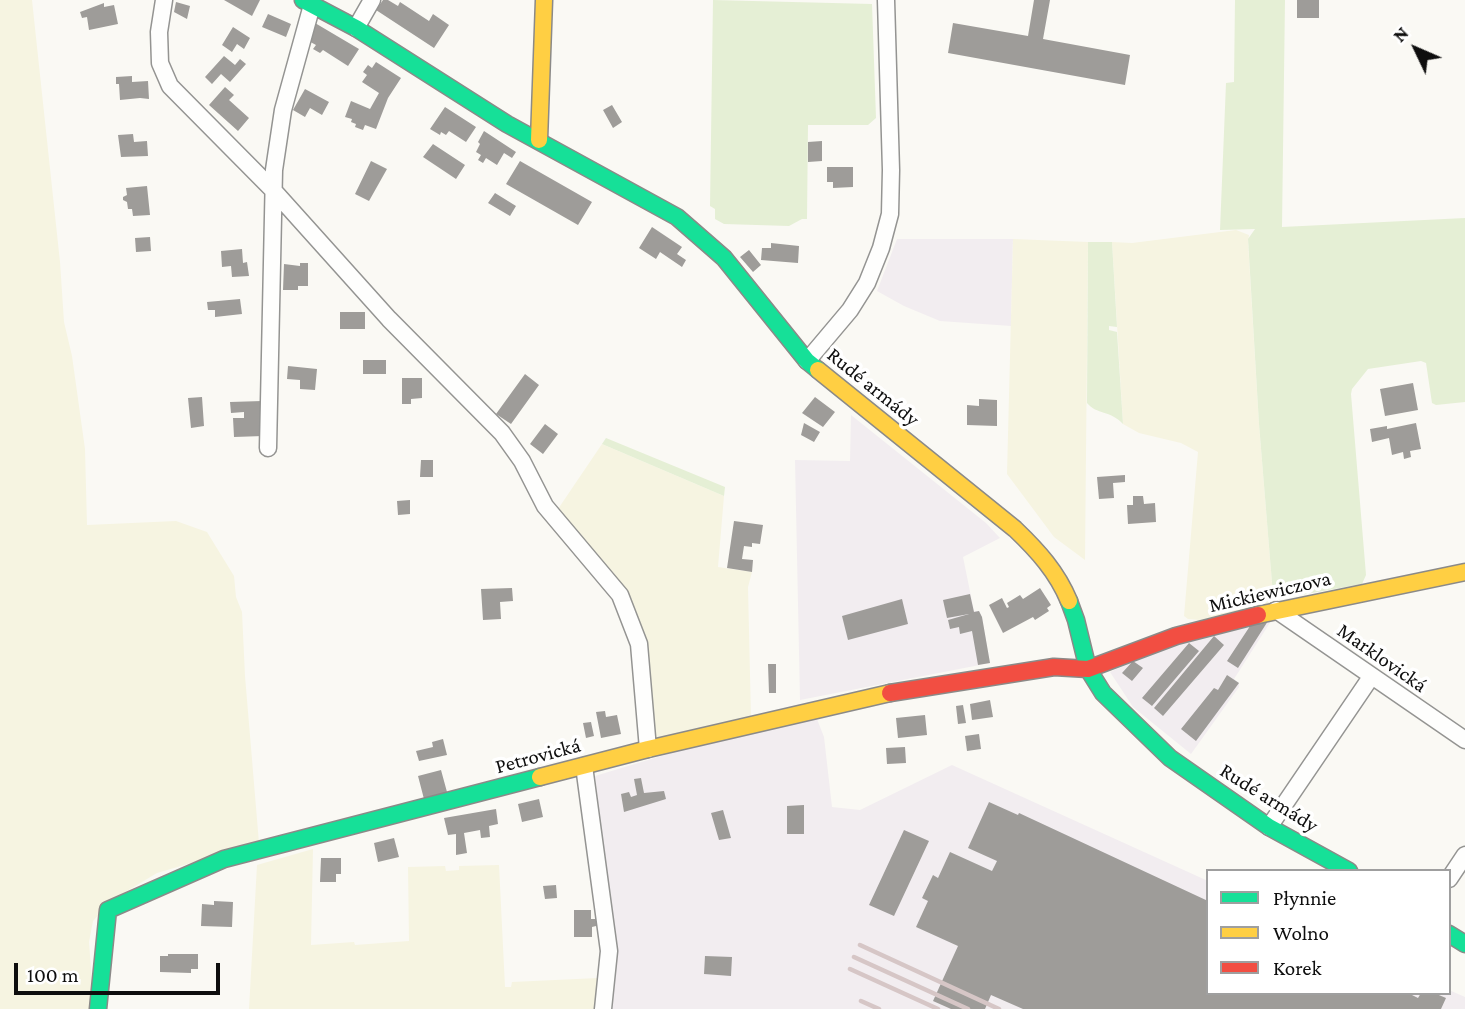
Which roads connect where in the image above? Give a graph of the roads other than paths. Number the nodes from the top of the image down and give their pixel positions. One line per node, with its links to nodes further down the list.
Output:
1 (164, 0): 8 (street)
2 (372, 0): 6 (street)
3 (544, 0): 7 (street)
4 (886, 0): 9 (street)
5 (307, 2): 6 (street, Rudé armády); 8 (street)
6 (356, 28): 7 (street, Rudé armády)
7 (539, 141): 9 (street, Rudé armády)
8 (274, 191): 10 (street); 16 (street)
9 (807, 360): 13 (street, Rudé armády)
10 (268, 448)
11 (1465, 572): 12 (street, Mickiewiczova)
12 (1276, 610): 13 (street, Mickiewiczova); 14 (street, Marklovická)
13 (1088, 669): 16 (street, Petrovická); 18 (street, Rudé armády)
14 (1371, 677): 15 (street, Marklovická); 18 (street)
15 (1465, 740)
16 (648, 749): 17 (street, Petrovická)
17 (584, 766): 22 (street, Petrovická); 23 (street)
18 (1269, 827): 20 (street, Rudé armády)
19 (1465, 855): 21 (street)
20 (1345, 869)
21 (1451, 876)
22 (97, 1009)
23 (603, 1009)

